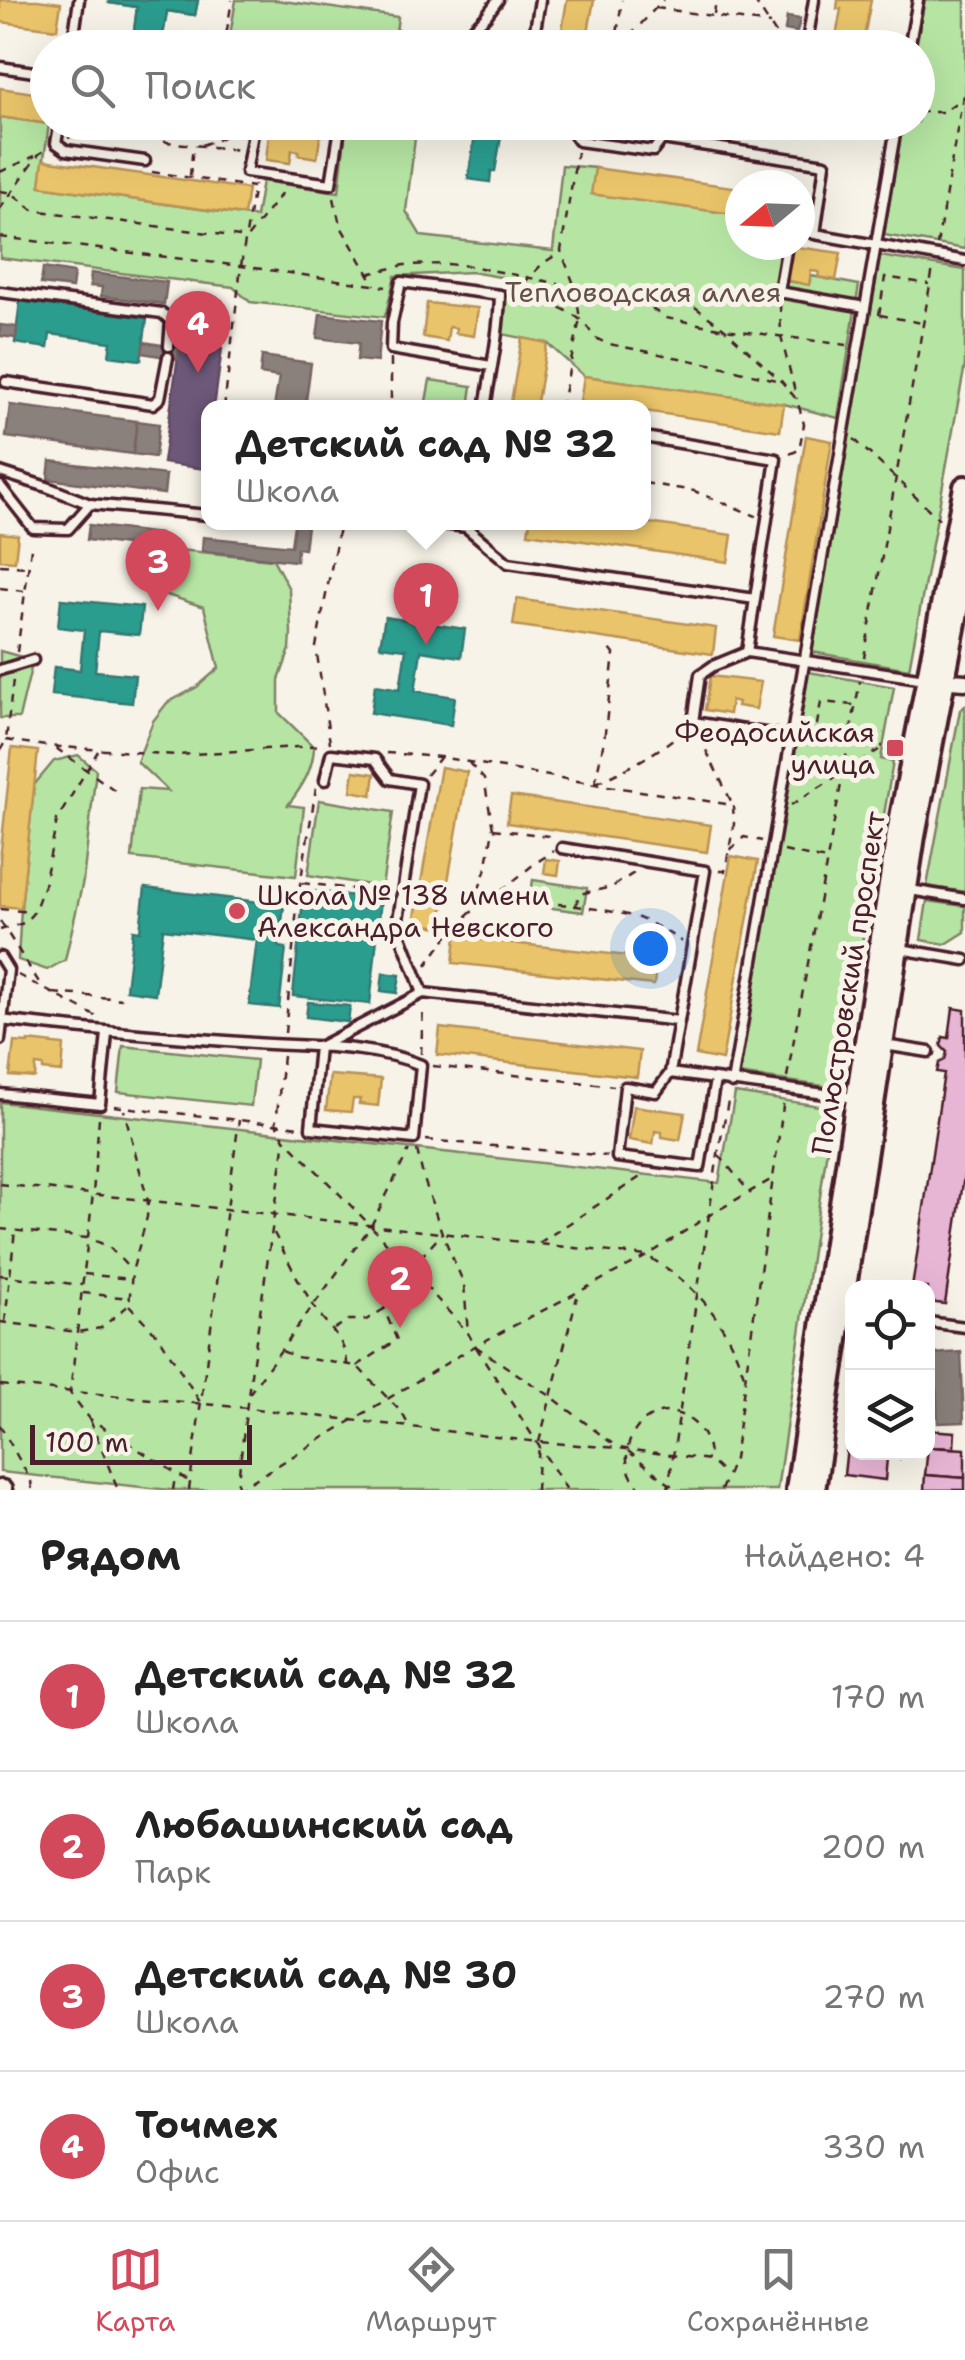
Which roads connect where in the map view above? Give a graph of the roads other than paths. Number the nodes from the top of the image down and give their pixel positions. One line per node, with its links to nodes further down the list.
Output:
1 (79, 0): 6 (lane)
2 (498, 0): 7 (lane)
3 (540, 0): 8 (lane)
4 (814, 0): 9 (lane)
5 (918, 0): 10 (lane)
6 (75, 30)
7 (470, 30)
8 (535, 30)
9 (809, 30)
10 (913, 30)
11 (0, 67): 12 (lane)
12 (30, 71)
13 (57, 140): 20 (lane)
14 (251, 140): 15 (lane)
15 (338, 140)
16 (577, 140): 17 (lane)
17 (661, 140)
18 (669, 140): 21 (lane)
19 (893, 140): 23 (lane)
20 (145, 161)
21 (815, 228)
22 (815, 234): 23 (lane)
23 (876, 246): 25 (lane); 27 (lane)
24 (784, 260): 27 (lane)
25 (965, 261)
26 (0, 292): 28 (lane)
27 (865, 306): 45 (lane)
28 (169, 346)
29 (168, 357): 31 (lane)
30 (491, 366): 30 (lane); 32 (lane)
31 (6, 382)
32 (486, 400)
33 (651, 438): 42 (lane)
34 (0, 472): 37 (lane)
35 (0, 486): 37 (lane)
36 (965, 487): 39 (main road, Полюстровский проспект)
37 (90, 504): 38 (lane)
38 (201, 514)
39 (955, 525): 47 (main road, Полюстровский проспект)
40 (472, 530): 42 (lane)
41 (965, 570): 47 (main road, Полюстровский проспект)
42 (755, 599): 43 (lane)
43 (747, 652): 45 (lane); 49 (lane)
44 (32, 660): 46 (lane)
45 (804, 662): 47 (lane); 49 (lane)
46 (0, 670)
47 (935, 680): 48 (street); 52 (main road, Полюстровский проспект)
48 (965, 682)
49 (791, 741): 67 (lane)
50 (326, 780): 57 (lane)
51 (562, 848): 59 (lane)
52 (898, 887): 53 (lane); 54 (main road, Полюстровский проспект)
53 (965, 899)
54 (888, 947): 56 (lane); 62 (main road, Полюстровский проспект)
55 (0, 956): 58 (lane)
56 (965, 960)
57 (423, 993): 59 (lane); 63 (lane)
58 (1, 1021): 60 (lane); 61 (lane)
59 (679, 1021): 65 (lane)
60 (107, 1033): 63 (lane); 68 (lane)
61 (0, 1040)
62 (874, 1044): 64 (lane); 69 (main road, Полюстровский проспект)
63 (319, 1047): 63 (lane)
64 (929, 1052)
65 (670, 1073): 66 (lane); 66 (lane)
66 (715, 1080): 67 (lane)
67 (732, 1083): 69 (lane)
68 (0, 1094)
69 (865, 1100): 70 (main road, Полюстровский проспект)
70 (839, 1312): 73 (main road, Полюстровский проспект); 74 (main road, Полюстровский проспект)
71 (935, 1323): 72 (lane)
72 (965, 1326)
73 (798, 1490)
74 (814, 1490)

